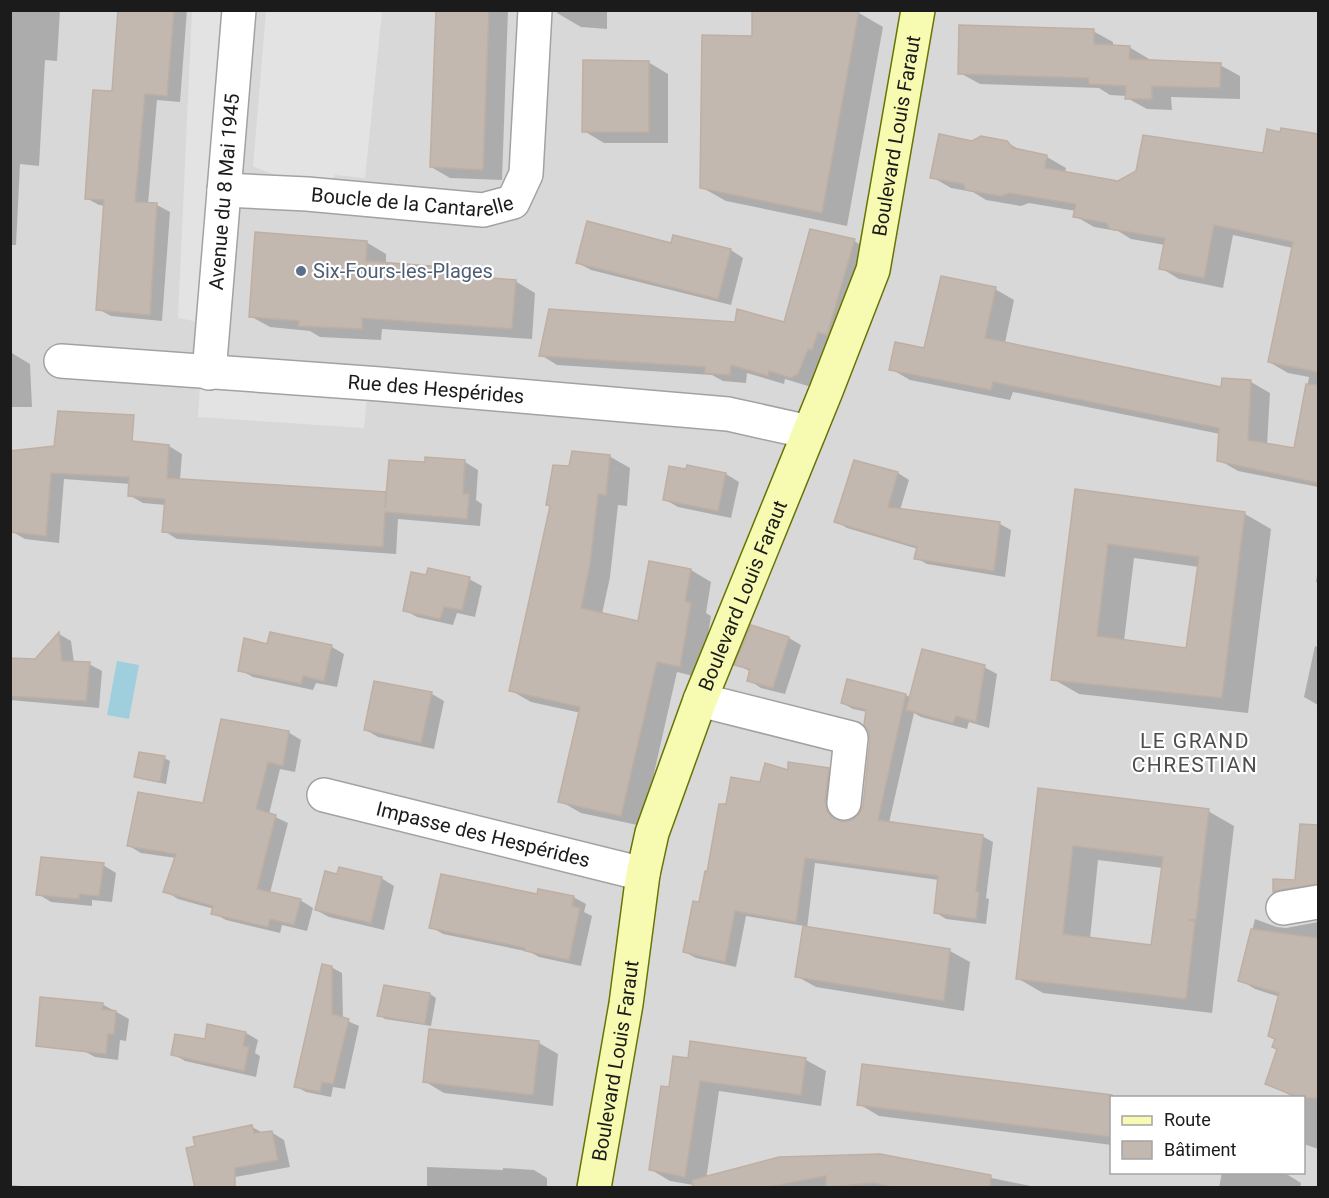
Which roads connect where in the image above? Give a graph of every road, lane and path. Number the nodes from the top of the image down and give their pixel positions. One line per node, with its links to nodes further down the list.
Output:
1 (239, 10): 4 (street, Avenue du 8 Mai 1945)
2 (535, 10): 4 (street, Boucle de la Cantarelle)
3 (918, 10): 7 (street, Boulevard Louis Faraut)
4 (224, 190): 6 (street, Avenue du 8 Mai 1945)
5 (61, 361): 6 (street, Rue des Hespérides)
6 (209, 373): 7 (street, Rue des Hespérides)
7 (808, 432): 8 (street, Boulevard Louis Faraut)
8 (700, 700): 10 (street); 11 (street, Boulevard Louis Faraut)
9 (324, 795): 11 (street, Impasse des Hespérides)
10 (844, 803)
11 (643, 874): 14 (street, Boulevard Louis Faraut)
12 (1318, 902): 13 (street)
13 (1284, 908)
14 (594, 1188)

